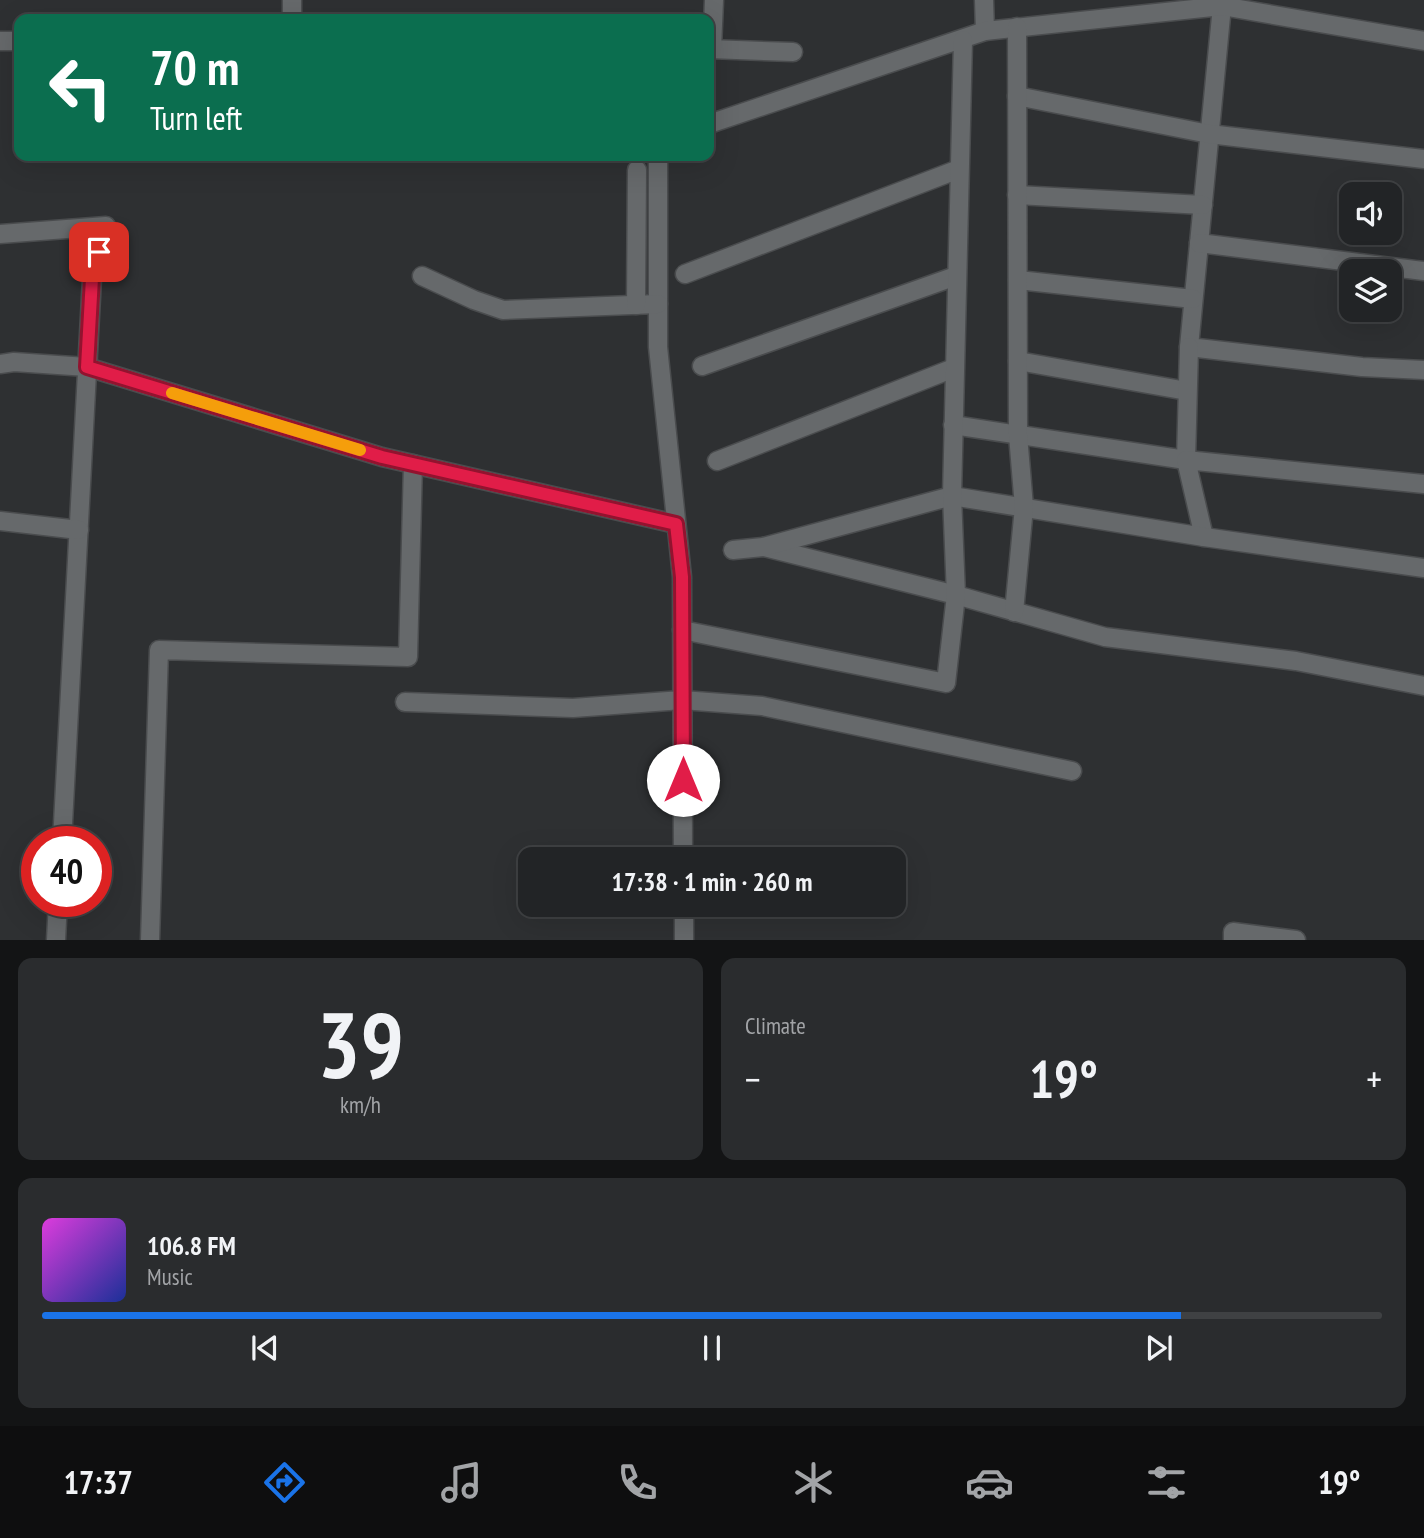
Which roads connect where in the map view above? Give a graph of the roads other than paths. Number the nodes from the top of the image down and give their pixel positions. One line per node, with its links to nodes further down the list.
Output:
1 (984, 0): 4 (street)
2 (1222, 6): 3 (street); 6 (street); 11 (street)
3 (1017, 27): 4 (street); 9 (street)
4 (985, 31): 5 (street)
5 (963, 40): 10 (street); 14 (street)
6 (1424, 41)
7 (714, 49): 8 (street)
8 (793, 52)
9 (1017, 96): 11 (street); 16 (street)
10 (714, 122)
11 (1209, 134): 12 (street); 17 (street)
12 (1424, 159)
13 (658, 161): 26 (street)
14 (959, 169): 21 (street); 23 (street)
15 (637, 170): 27 (street)
16 (1017, 195): 17 (street); 24 (street)
17 (1203, 205): 19 (street)
18 (0, 234): 32 (street)
19 (1199, 243): 20 (street); 25 (street)
20 (1424, 271)
21 (685, 274)
22 (422, 276): 27 (street)
23 (956, 276): 31 (street); 33 (street)
24 (1018, 280): 25 (street); 29 (street)
25 (1193, 299): 28 (street)
26 (658, 304): 27 (street); 45 (street)
27 (636, 305)
28 (1189, 347): 34 (street); 35 (street)
29 (1018, 362): 35 (street); 37 (street)
30 (0, 364): 32 (street)
31 (702, 366)
32 (87, 367): 40 (street); 46 (street)
33 (954, 368): 36 (street); 39 (street)
34 (1424, 370)
35 (1187, 391): 38 (street)
36 (953, 425): 37 (street); 42 (street)
37 (1018, 435): 38 (street); 43 (street)
38 (1186, 460): 41 (street); 47 (street)
39 (717, 461)
40 (412, 464): 45 (street); 63 (street)
41 (1424, 484)
42 (952, 496): 43 (street); 48 (street); 51 (street)
43 (1024, 507): 47 (street); 52 (street)
44 (0, 521): 46 (street)
45 (676, 524): 53 (street)
46 (79, 530): 58 (street)
47 (1204, 537): 50 (street)
48 (763, 547): 49 (street); 51 (street)
49 (733, 550)
50 (1424, 568)
51 (956, 595): 52 (street); 53 (street)
52 (1014, 612): 54 (street)
53 (682, 630): 55 (street)
54 (1424, 685)
55 (682, 700): 56 (street); 57 (street); 59 (street)
56 (405, 702)
57 (1072, 771)
58 (63, 826)
59 (683, 847)
60 (57, 917): 62 (street)
61 (684, 917): 64 (street)
62 (56, 940)
63 (150, 940)
64 (684, 940)
65 (1233, 940): 66 (street)
66 (1296, 940)

